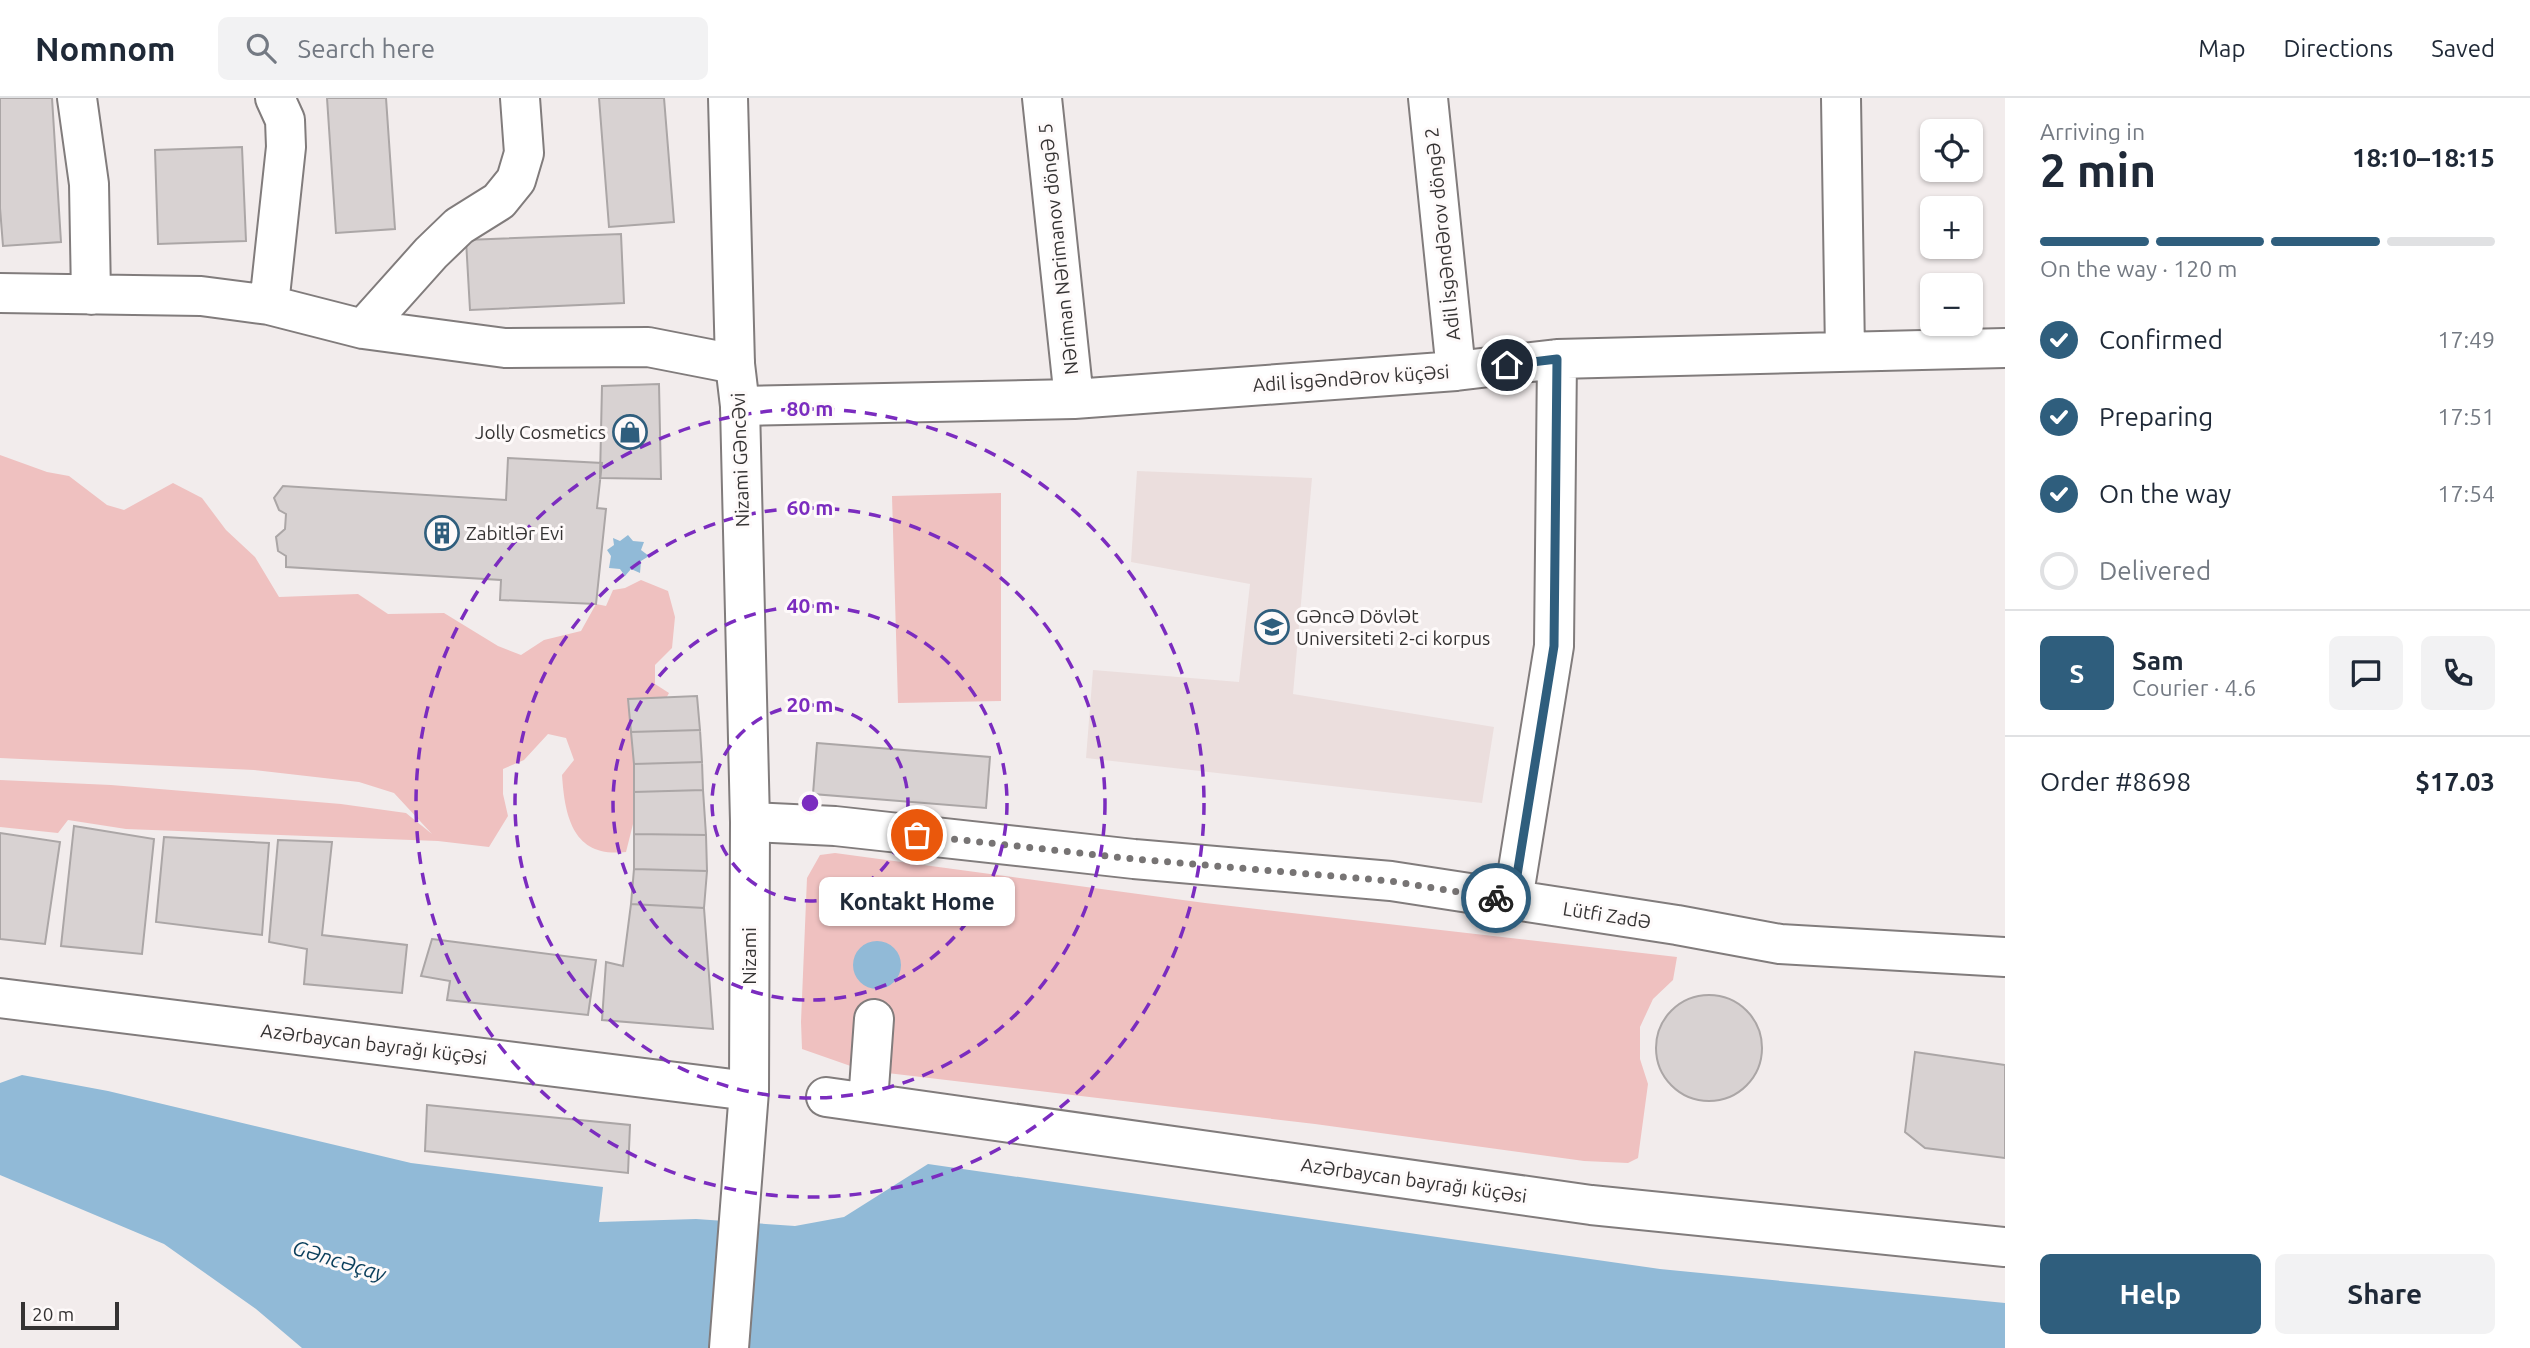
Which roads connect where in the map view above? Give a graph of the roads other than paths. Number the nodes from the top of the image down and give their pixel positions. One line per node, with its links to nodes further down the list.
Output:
1 (77, 98): 9 (street)
2 (275, 98): 10 (street)
3 (520, 98): 11 (street)
4 (728, 98): 15 (street, Nizami Gəncəvi)
5 (1042, 98): 17 (street, Nəriman Nərimanov döngə 5)
6 (1428, 98): 16 (street, Adil İsgəndərov döngə 2)
7 (1841, 98): 13 (street)
8 (0, 293): 9 (street)
9 (91, 295): 10 (street)
10 (269, 305): 11 (street)
11 (363, 329): 15 (street)
12 (2005, 348): 13 (street, Adil İsgəndərov küçəsi)
13 (1845, 352): 14 (street, Adil İsgəndərov küçəsi)
14 (1557, 359): 16 (street, Adil İsgəndərov küçəsi); 20 (street)
15 (735, 364): 18 (street, Nizami Gəncəvi)
16 (1456, 371): 17 (street, Adil İsgəndərov küçəsi)
17 (1074, 399): 18 (street, Adil İsgəndərov küçəsi)
18 (740, 406): 19 (street, Nizami Gəncəvi)
19 (750, 822): 20 (street, Lütfi Zadə); 24 (street, Nizami)
20 (1513, 900): 21 (street, Lütfi Zadə)
21 (2005, 957)
22 (0, 998): 24 (street, Azərbaycan bayrağı küçəsi)
23 (874, 1019): 26 (street)
24 (749, 1091): 28 (street, Nizami)
25 (826, 1097): 26 (street, Azərbaycan bayrağı küçəsi)
26 (868, 1102): 27 (street, Azərbaycan bayrağı küçəsi)
27 (2005, 1247)
28 (729, 1348)

